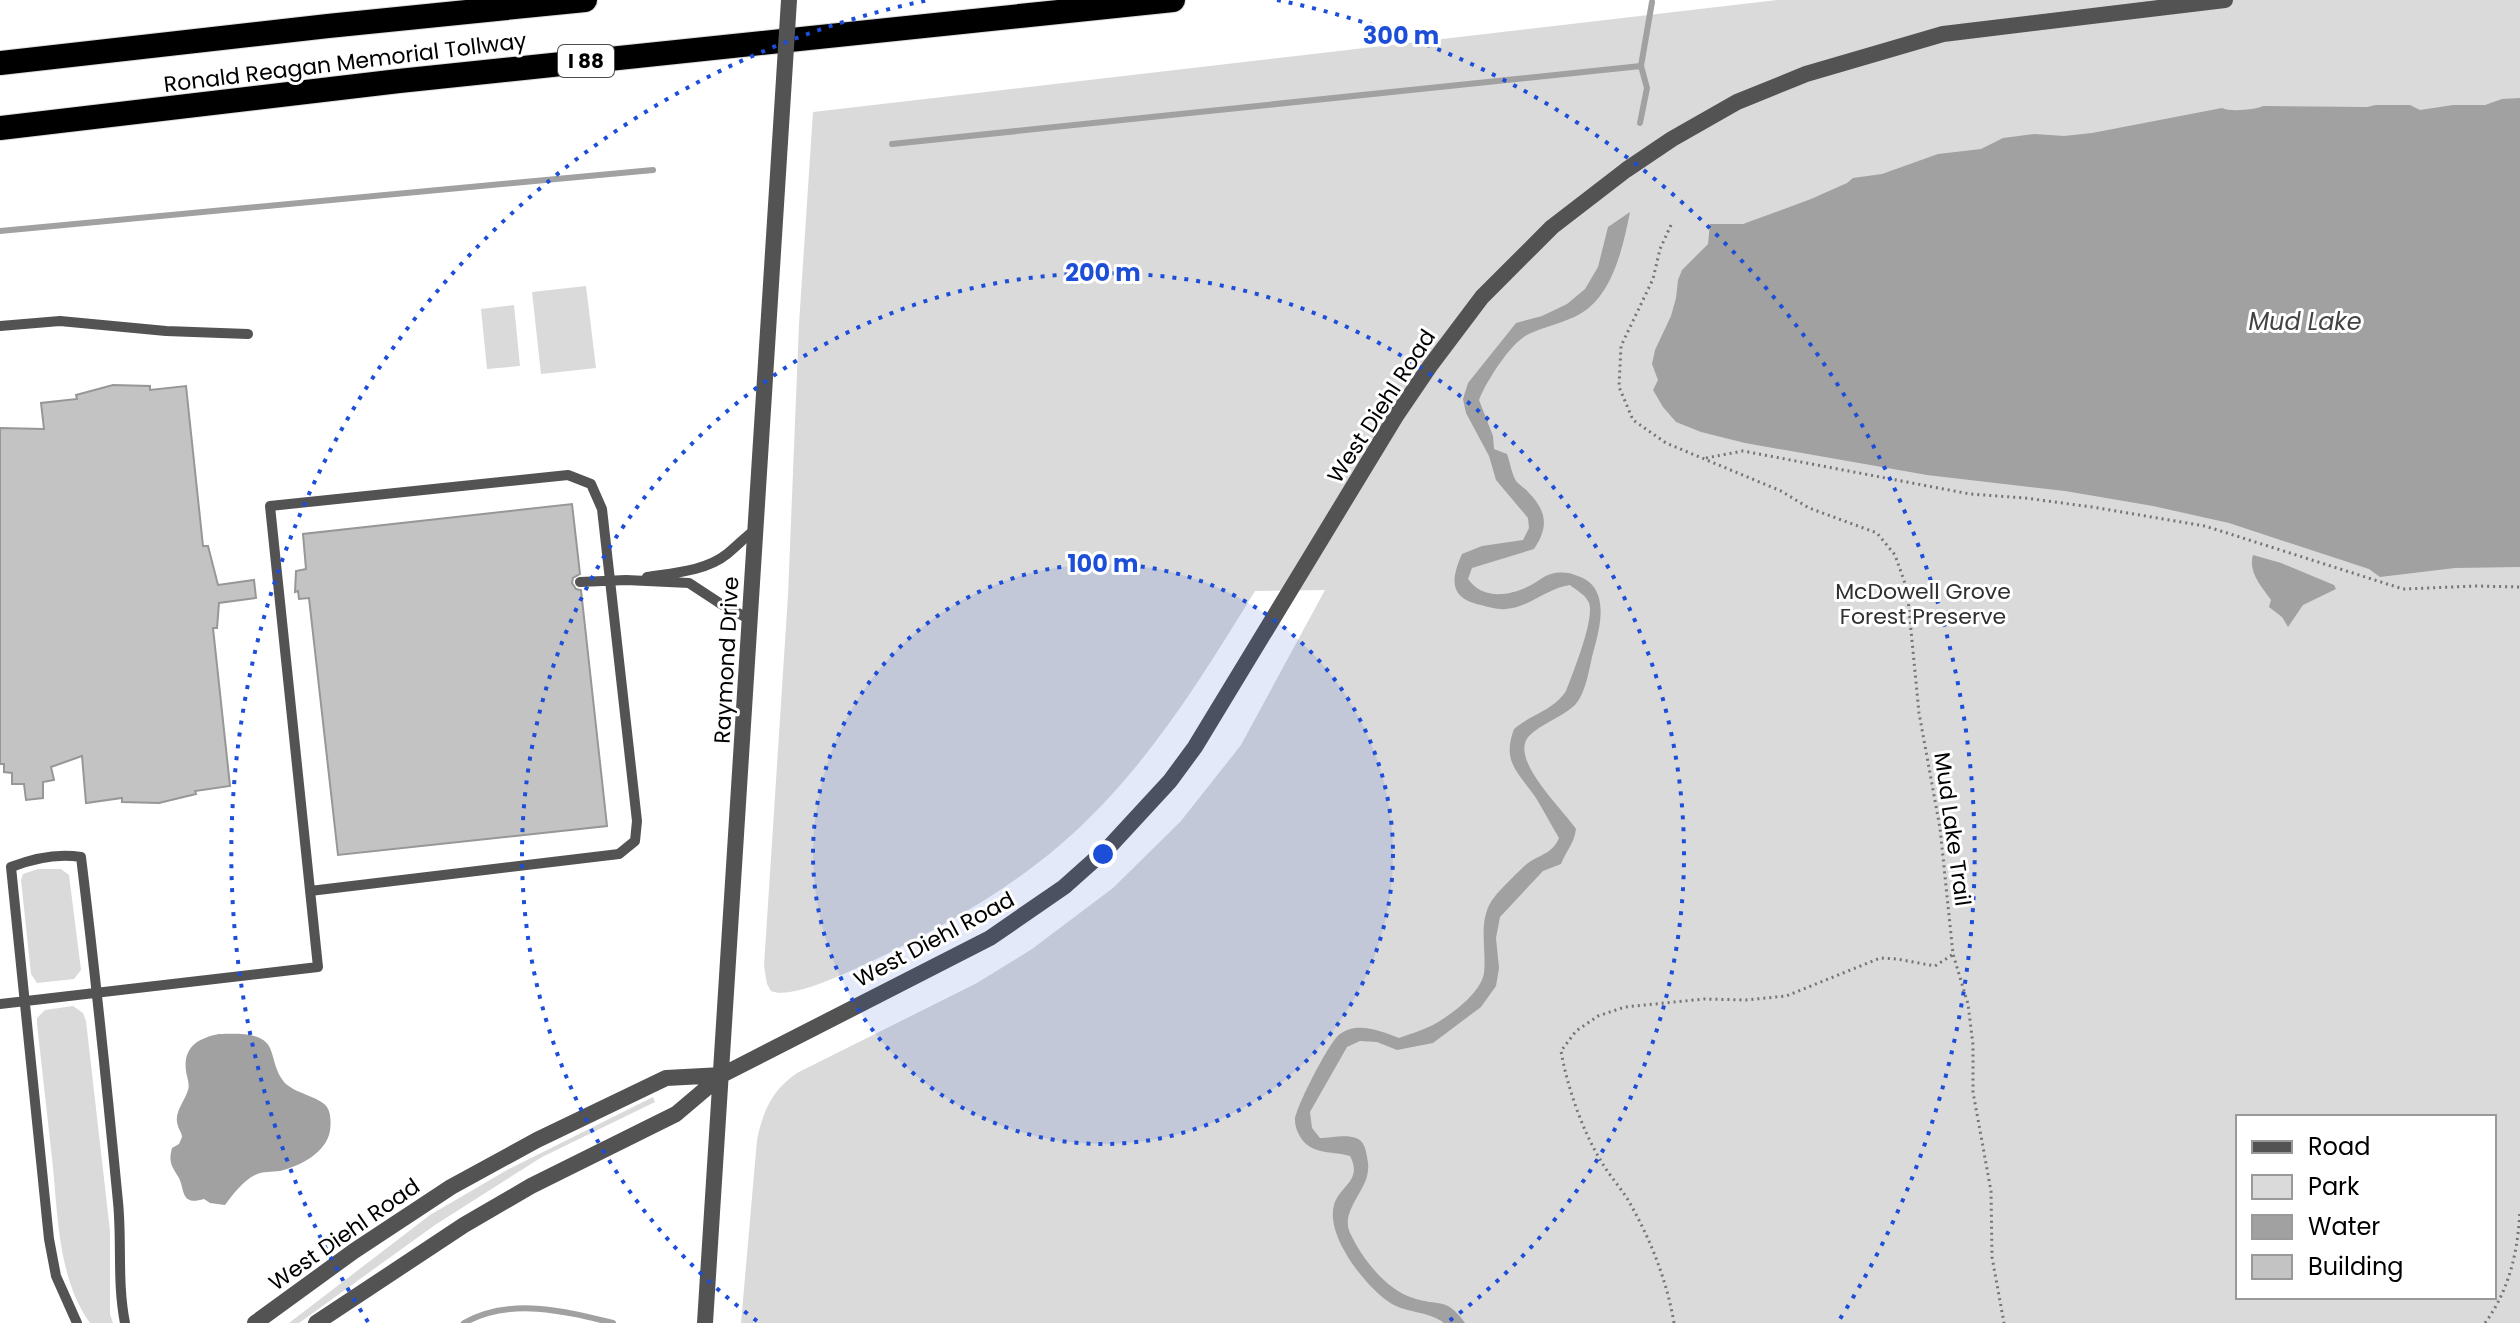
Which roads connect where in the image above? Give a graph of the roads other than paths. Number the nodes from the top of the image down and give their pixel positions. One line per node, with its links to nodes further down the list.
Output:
1 (585, 0): 5 (highway, Ronald Reagan Memorial Tollway)
2 (789, 0): 9 (street, Raymond Drive, bridge)
3 (1173, 0): 6 (highway, Ronald Reagan Memorial Tollway / I 88)
4 (2225, 0): 18 (street, West Diehl Road)
5 (0, 63)
6 (0, 128)
7 (0, 326): 8 (lane)
8 (248, 334)
9 (756, 529): 11 (lane); 13 (street, Raymond Drive)
10 (610, 580): 11 (lane); 12 (lane); 14 (lane); 14 (lane)
11 (626, 580): 13 (lane)
12 (580, 582)
13 (751, 620): 18 (street, Raymond Drive)
14 (310, 891): 15 (lane)
15 (98, 992): 16 (lane); 16 (lane); 20 (lane)
16 (26, 1001): 17 (lane); 19 (lane)
17 (0, 1004)
18 (722, 1075): 21 (street, West Diehl Road); 22 (street, West Diehl Road); 23 (street, Raymond Drive)
19 (77, 1323)
20 (125, 1323)
21 (255, 1323)
22 (316, 1323)
23 (705, 1323)

